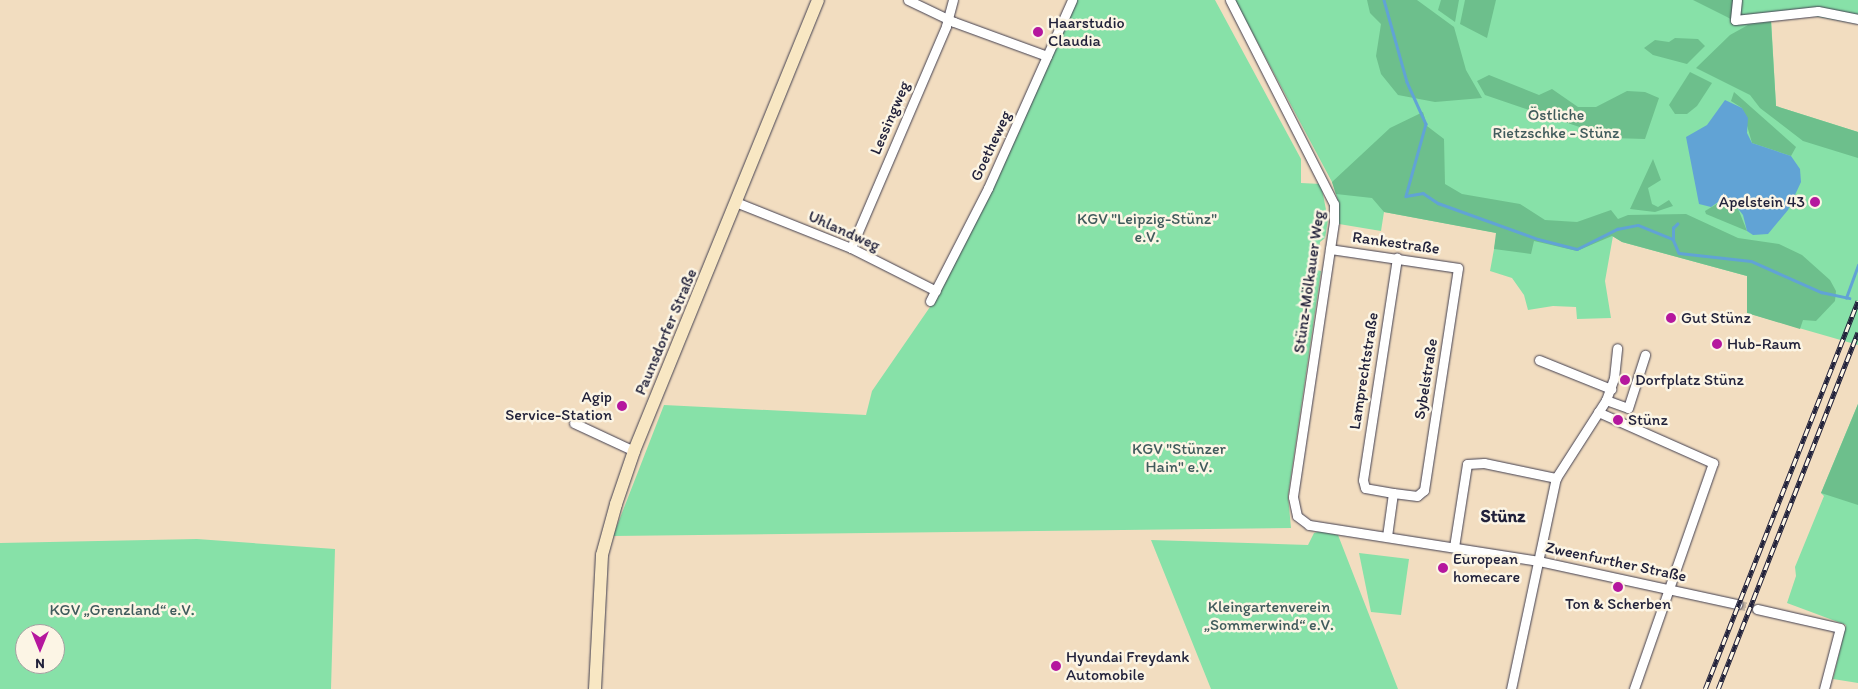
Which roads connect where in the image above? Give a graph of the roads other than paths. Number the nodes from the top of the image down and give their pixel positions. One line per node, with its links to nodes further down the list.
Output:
1 (818, 0): 10 (main road, Paunsdorfer Straße)
2 (908, 0): 7 (street)
3 (953, 0): 7 (street, Lessingweg)
4 (1072, 0): 9 (street, Goetheweg)
5 (1230, 0): 12 (street, Stünz-Mölkauer Weg)
6 (1737, 0): 8 (street)
7 (946, 17): 9 (street); 11 (street, Lessingweg)
8 (1858, 19)
9 (1047, 56): 15 (street, Goetheweg)
10 (738, 203): 11 (street, Uhlandweg); 24 (main road, Paunsdorfer Straße)
11 (851, 248): 15 (street, Uhlandweg)
12 (1330, 249): 13 (street, Rankestraße); 27 (street, Stünz-Mölkauer Weg)
13 (1397, 258): 14 (street, Rankestraße); 26 (street, Lamprechtstraße)
14 (1458, 268): 26 (street, Sybelstraße)
15 (936, 291): 16 (street, Goetheweg)
16 (930, 301)
17 (1617, 348): 20 (street)
18 (1645, 355): 21 (street)
19 (1539, 360): 20 (street)
20 (1611, 389): 21 (street)
21 (1606, 400): 22 (street)
22 (1598, 412): 25 (street); 31 (street)
23 (574, 423): 24 (street)
24 (634, 450): 34 (main road, Paunsdorfer Straße)
25 (1556, 478): 29 (street); 30 (street)
26 (1393, 493): 28 (street)
27 (1309, 525): 28 (street, Zweenfurther Straße)
28 (1388, 536): 29 (street, Zweenfurther Straße)
29 (1454, 547): 30 (street, Zweenfurther Straße)
30 (1539, 561): 31 (street, Zweenfurther Straße); 35 (street)
31 (1668, 588): 32 (street, Zweenfurther Straße); 36 (street)
32 (1737, 604)
33 (1758, 609): 37 (street)
34 (595, 689)
35 (1512, 689)
36 (1634, 689)
37 (1824, 689)

